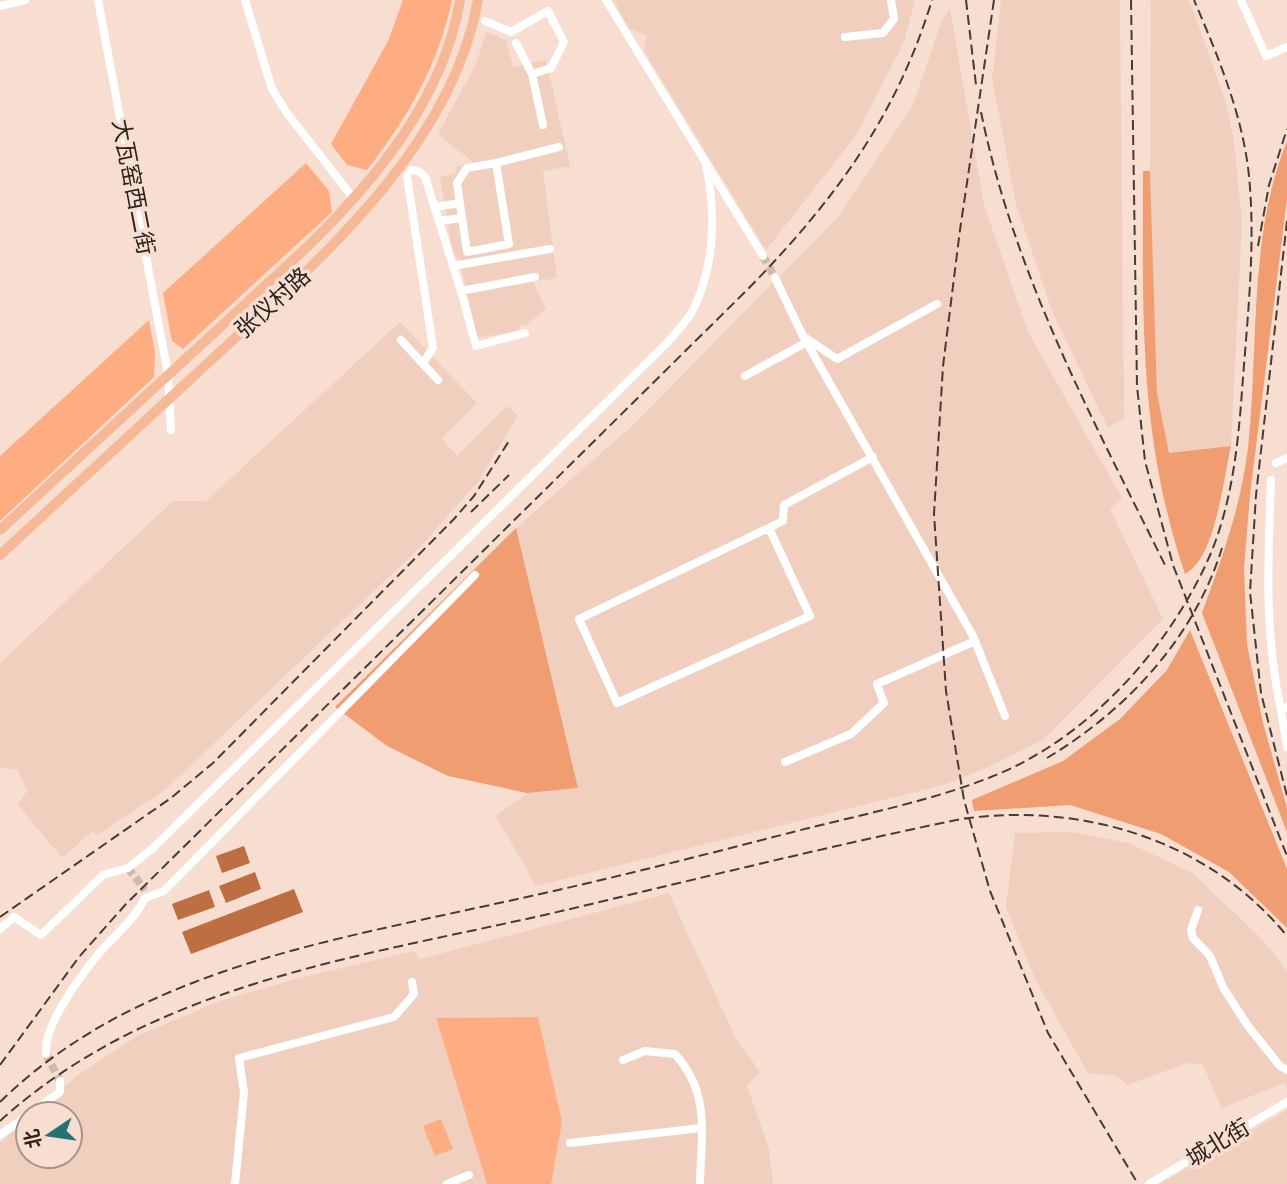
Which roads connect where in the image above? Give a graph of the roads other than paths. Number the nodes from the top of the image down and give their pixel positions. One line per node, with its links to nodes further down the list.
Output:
1 (25, 0): 9 (street)
2 (97, 0): 35 (street, 大瓦窑西二街)
3 (245, 0): 19 (street)
4 (460, 0): 19 (main road, 张仪村路)
5 (478, 0): 38 (main road, 张仪村路)
6 (606, 0): 18 (street)
7 (891, 0): 11 (street)
8 (1241, 0): 13 (street)
9 (0, 6)
10 (485, 21): 14 (street)
11 (845, 37)
12 (516, 43): 14 (street)
13 (1287, 47)
14 (532, 74): 15 (street)
15 (543, 125)
16 (559, 147): 17 (street)
17 (496, 163): 20 (street); 22 (street)
18 (706, 165): 25 (street); 54 (street)
19 (354, 199): 35 (main road, 张仪村路)
20 (460, 203): 21 (street); 22 (street)
21 (435, 207): 23 (street); 34 (street)
22 (462, 218): 23 (street)
23 (439, 221): 26 (street)
24 (550, 249): 26 (street)
25 (763, 256)
26 (453, 266): 29 (street)
27 (535, 277): 29 (street)
28 (775, 278): 32 (street)
29 (461, 291): 31 (street)
30 (937, 304): 32 (street)
31 (524, 333)
32 (805, 339): 36 (street); 40 (street)
33 (401, 340): 34 (street)
34 (422, 363): 37 (street)
35 (168, 374): 38 (street, 大瓦窑西二街); 45 (main road, 张仪村路)
36 (746, 376)
37 (439, 380)
38 (168, 400): 39 (street, 大瓦窑西二街); 46 (main road, 张仪村路)
39 (171, 430)
40 (873, 457): 44 (street); 48 (street)
41 (1287, 458): 42 (street)
42 (1276, 463)
43 (1271, 480): 49 (street)
44 (769, 528): 44 (street)
45 (0, 530)
46 (0, 555)
47 (475, 575): 56 (street)
48 (975, 641): 50 (street); 52 (street)
49 (1284, 709): 51 (street)
50 (1005, 716)
51 (1287, 747)
52 (785, 762)
53 (1198, 910): 58 (street)
54 (0, 929)
55 (412, 982): 65 (street)
56 (46, 1054)
57 (624, 1060): 61 (street)
58 (1287, 1070)
59 (60, 1081): 62 (street)
60 (1287, 1102): 68 (street, 城北街)
61 (701, 1128): 63 (street); 67 (street)
62 (0, 1135)
63 (570, 1143)
64 (469, 1175): 66 (street)
65 (235, 1184)
66 (447, 1184)
67 (700, 1184)
68 (1149, 1184)

